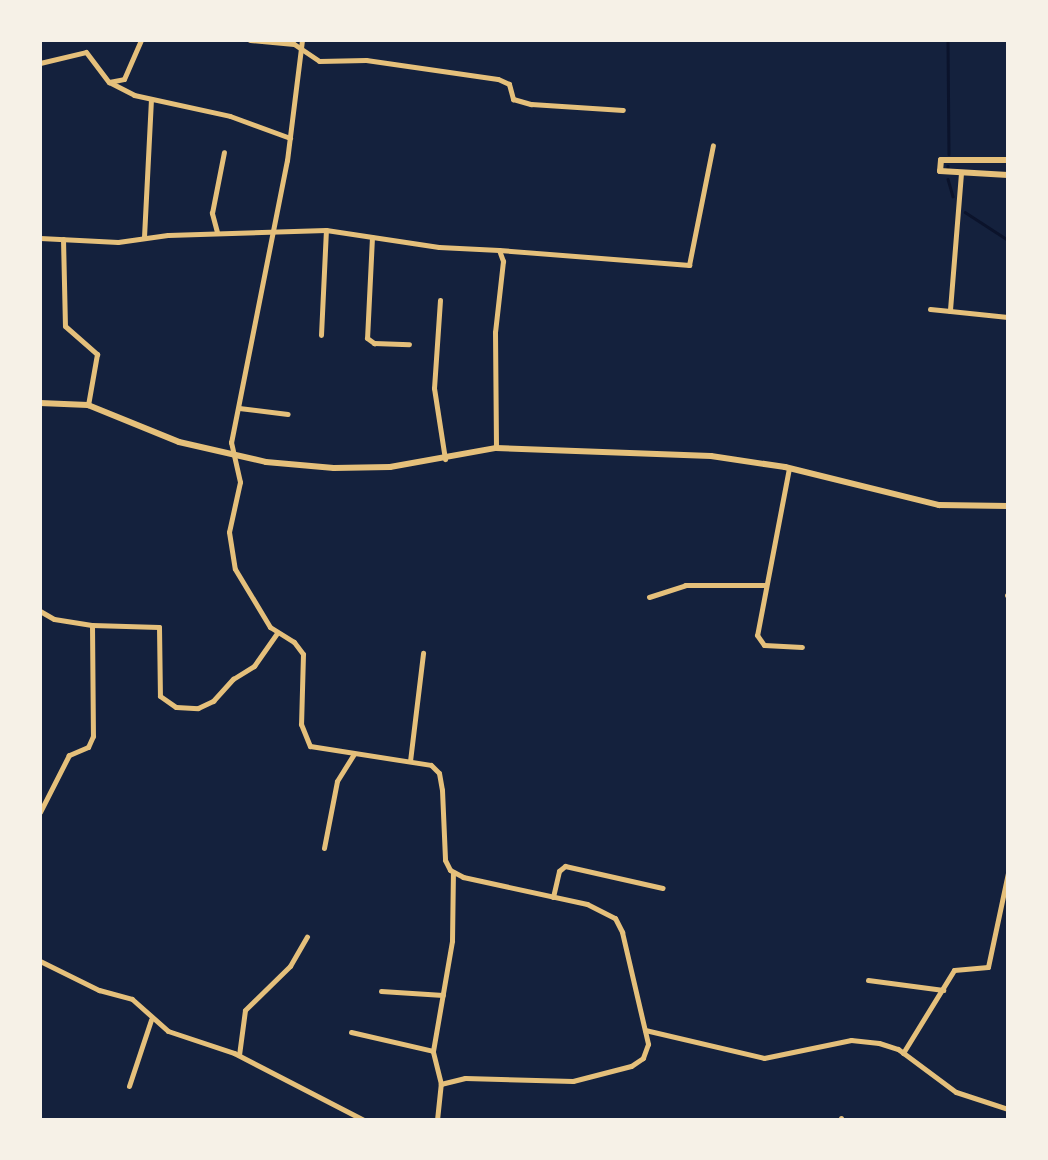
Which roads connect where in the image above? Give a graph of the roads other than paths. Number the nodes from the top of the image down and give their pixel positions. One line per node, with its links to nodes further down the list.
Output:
1 (141, 40): 6 (street)
2 (250, 40): 4 (street)
3 (302, 40): 4 (street)
4 (302, 50): 8 (street); 9 (street)
5 (40, 63): 6 (street)
6 (110, 82): 7 (street)
7 (151, 100): 9 (street); 18 (street)
8 (623, 110)
9 (290, 138): 16 (street)
10 (713, 146): 22 (street)
11 (224, 152): 17 (street)
12 (1008, 160): 13 (street)
13 (961, 174): 14 (street); 25 (street)
14 (1008, 175)
15 (326, 230): 16 (street); 19 (street); 27 (street)
16 (274, 231): 17 (street); 31 (street)
17 (218, 232): 18 (street)
18 (144, 237): 21 (street)
19 (372, 237): 22 (street); 28 (street)
20 (40, 238): 21 (street)
21 (63, 239): 30 (street)
22 (499, 250): 33 (street)
23 (440, 300): 35 (street)
24 (930, 309): 25 (street)
25 (950, 311): 26 (street)
26 (1008, 317)
27 (321, 335)
28 (410, 344)
29 (40, 403): 30 (street)
30 (88, 406): 34 (street)
31 (239, 408): 32 (street); 34 (street)
32 (288, 414)
33 (496, 448): 35 (street); 36 (street)
34 (231, 456): 35 (street); 42 (street)
35 (445, 459)
36 (789, 468): 37 (street); 38 (street)
37 (1008, 506)
38 (765, 586): 39 (street); 43 (street)
39 (649, 597)
40 (40, 611): 41 (street)
41 (92, 625): 42 (street); 47 (street)
42 (276, 634): 45 (street)
43 (802, 646)
44 (423, 653): 46 (street)
45 (354, 754): 46 (street); 48 (street)
46 (410, 761): 49 (street)
47 (40, 812)
48 (324, 848)
49 (453, 872): 52 (street); 58 (street)
50 (1008, 873): 56 (street)
51 (663, 888): 52 (street)
52 (553, 897): 60 (street)
53 (307, 937): 64 (street)
54 (40, 962): 59 (street)
55 (868, 980): 56 (street)
56 (943, 990): 63 (street)
57 (381, 992): 58 (street)
58 (442, 995): 62 (street)
59 (151, 1020): 64 (street); 66 (street)
60 (645, 1030): 63 (street); 65 (street)
61 (351, 1032): 62 (street)
62 (434, 1051): 65 (street)
63 (903, 1053): 67 (street)
64 (239, 1055): 68 (street)
65 (441, 1084): 69 (street)
66 (129, 1086)
67 (1008, 1109)
68 (364, 1120)
69 (437, 1120)

